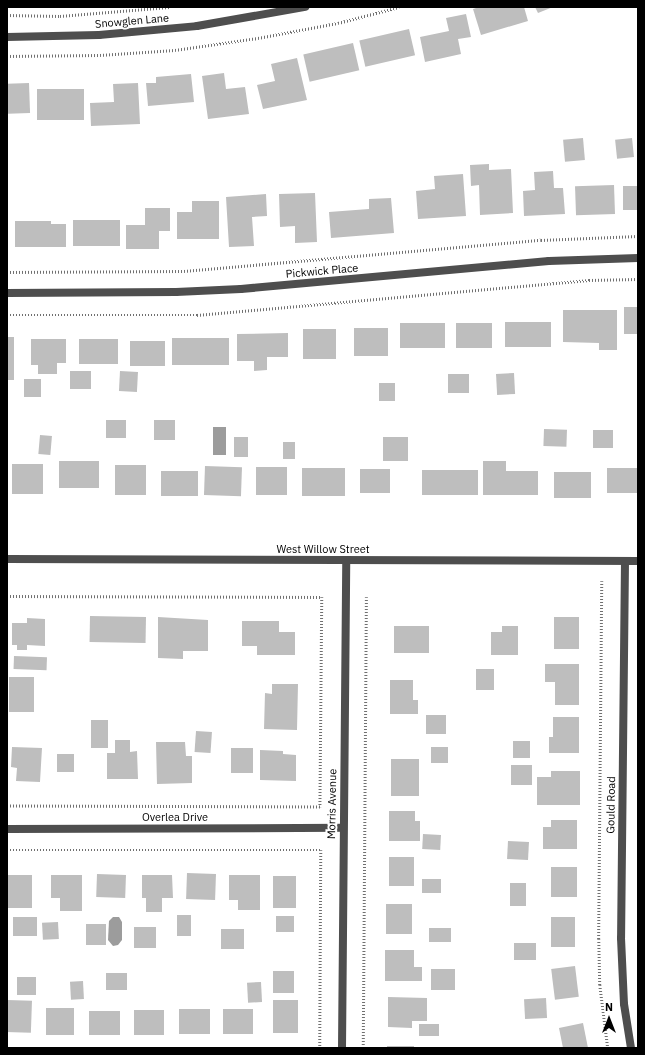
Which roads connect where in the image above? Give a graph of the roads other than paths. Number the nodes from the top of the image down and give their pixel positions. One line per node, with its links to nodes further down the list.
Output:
1 (305, 7): 2 (street, Snowglen Lane)
2 (7, 37)
3 (638, 258): 4 (street, Pickwick Place)
4 (7, 293)
5 (7, 559): 6 (street, West Willow Street)
6 (346, 560): 7 (street, West Willow Street); 9 (street, Morris Avenue)
7 (625, 561): 8 (street, West Willow Street); 12 (street, Gould Road)
8 (638, 561)
9 (343, 828): 10 (street, Overlea Drive); 11 (street, Morris Avenue)
10 (7, 829)
11 (342, 1048)
12 (631, 1048)

